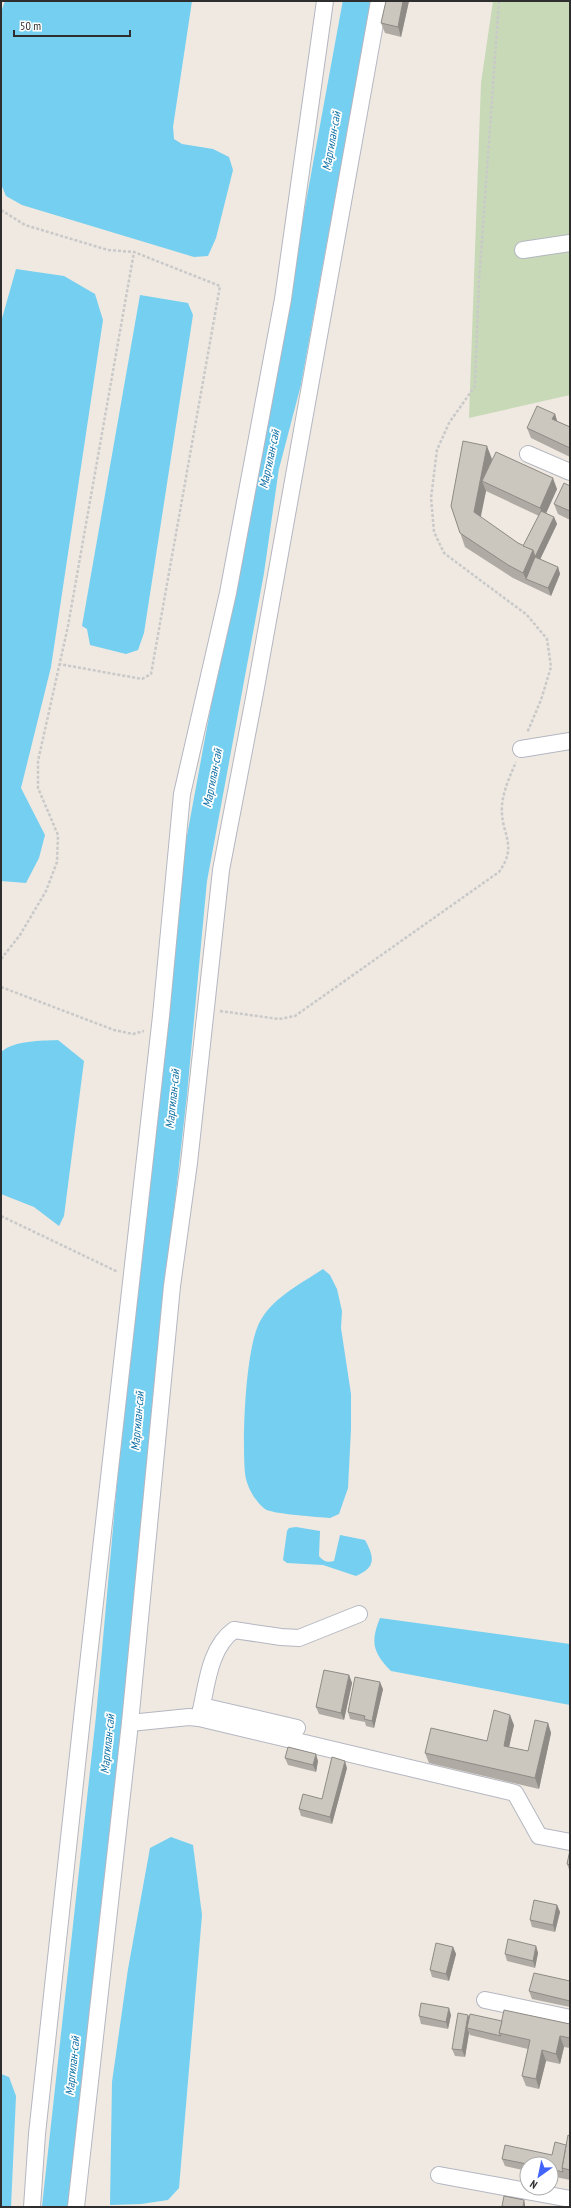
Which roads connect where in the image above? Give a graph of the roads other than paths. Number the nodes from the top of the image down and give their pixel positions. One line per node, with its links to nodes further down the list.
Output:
1 (325, 1): 18 (lane)
2 (379, 1): 11 (lane)
3 (570, 243): 4 (lane)
4 (523, 250)
5 (528, 454): 6 (lane)
6 (570, 472)
7 (570, 741): 8 (lane)
8 (521, 749)
9 (359, 1614): 10 (lane)
10 (200, 1714): 11 (lane); 12 (lane); 13 (lane)
11 (130, 1723): 19 (lane)
12 (297, 1728)
13 (570, 1842)
14 (485, 2000): 15 (lane)
15 (570, 2018)
16 (439, 2175): 17 (lane)
17 (570, 2199)
18 (32, 2207)
19 (76, 2207)

